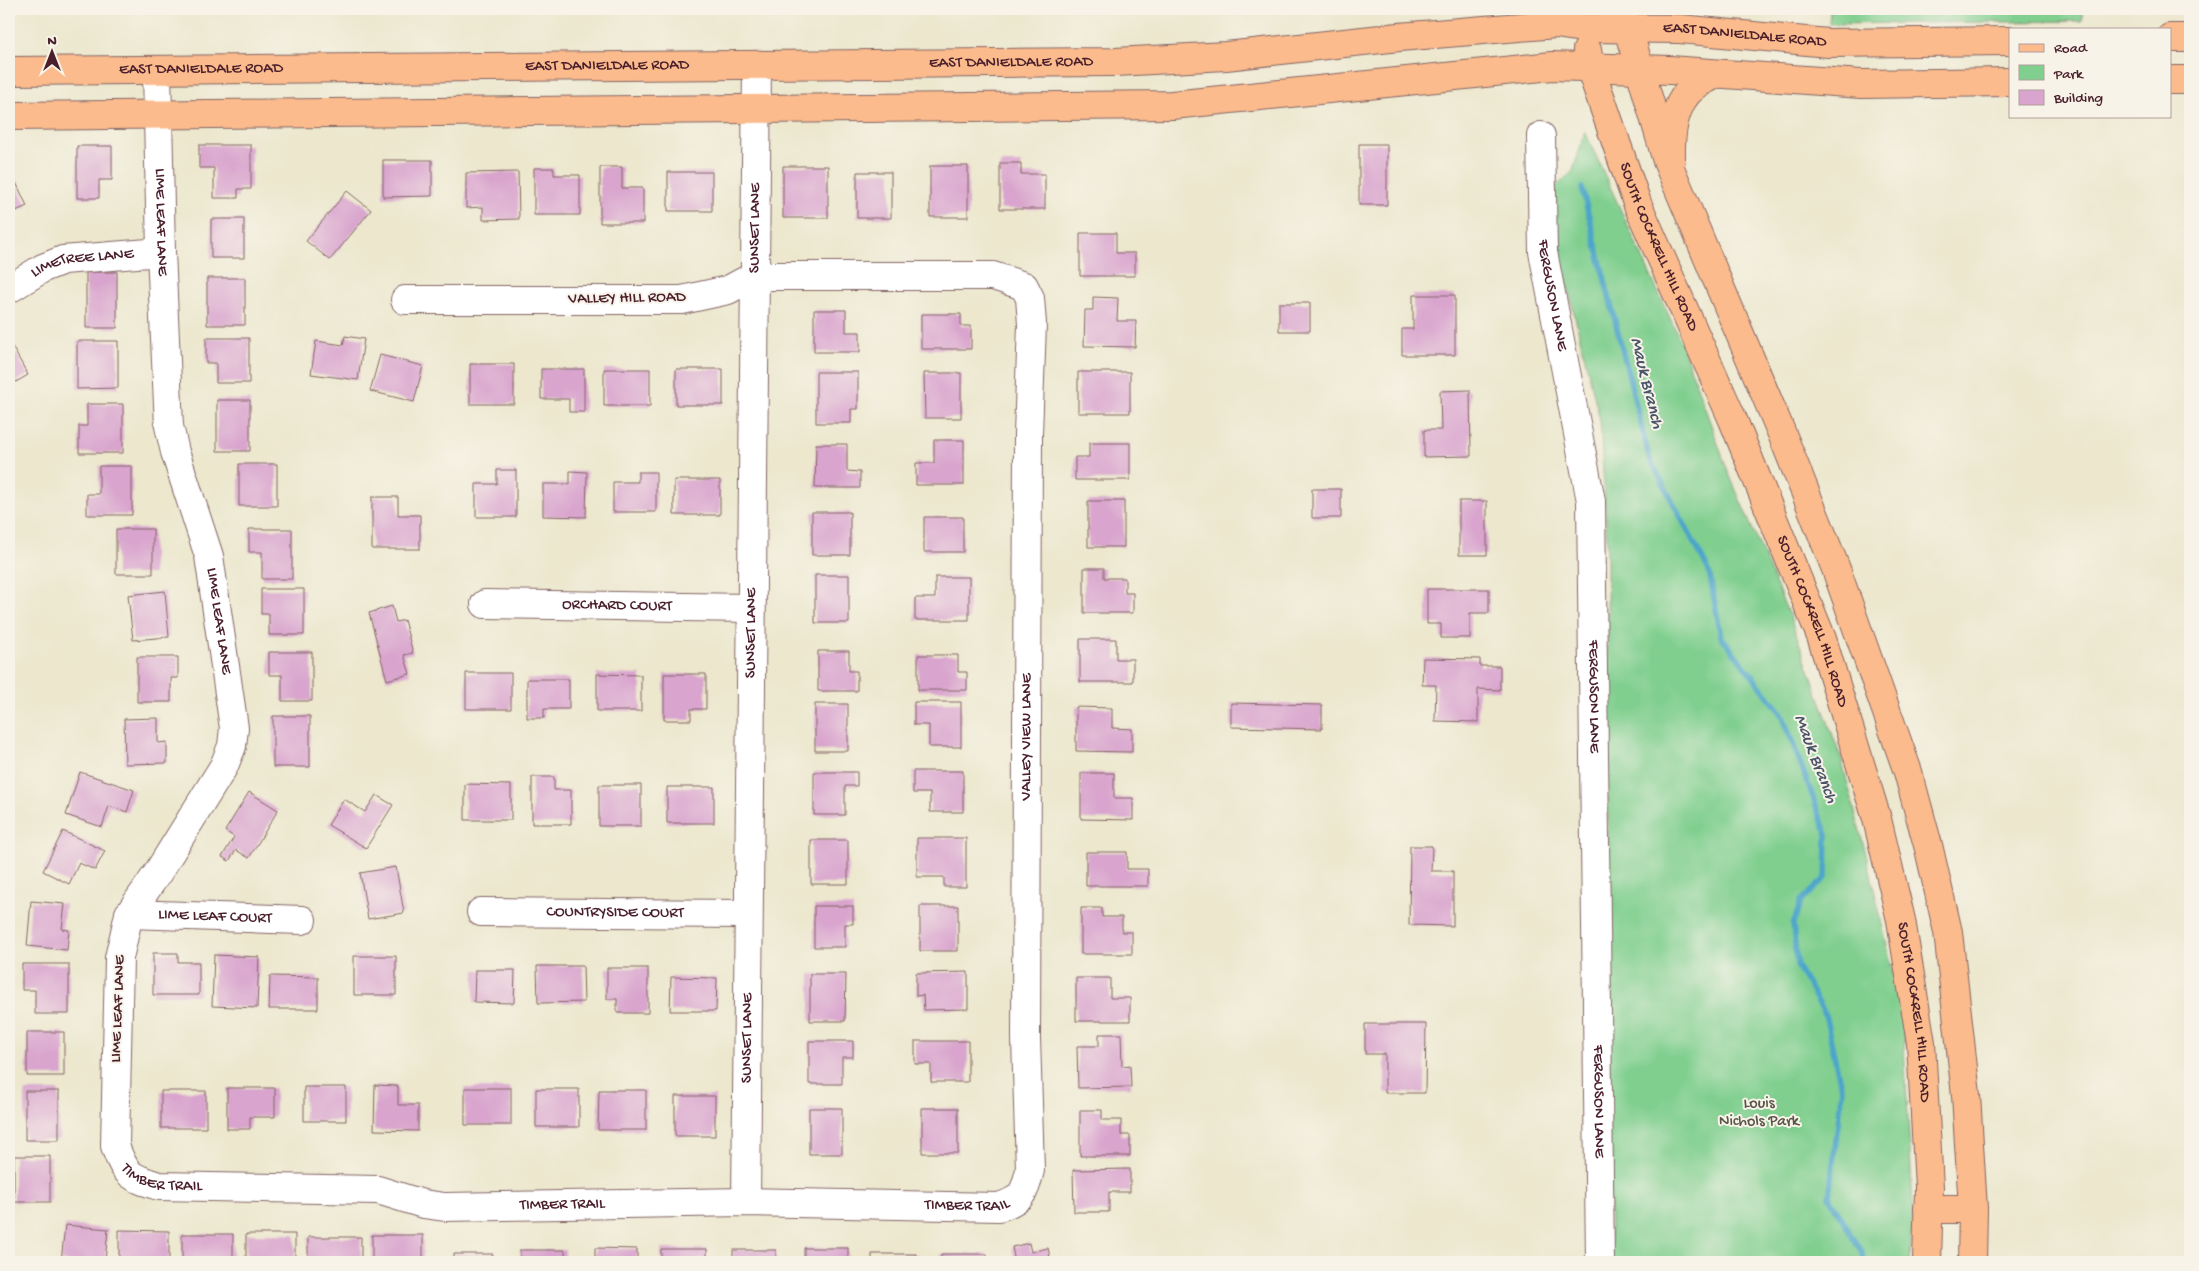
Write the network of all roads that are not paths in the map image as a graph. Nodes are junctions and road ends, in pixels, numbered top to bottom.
1 (1581, 18) edge
2 (1624, 18) edge
3 (2172, 38) edge
4 (2190, 38) edge
5 (2009, 40) edge
6 (1053, 63) junction
7 (757, 65) junction
8 (1590, 67) junction
9 (1638, 69) junction
10 (157, 70) junction
11 (9, 72) edge
12 (1716, 74) junction
13 (2172, 80) edge
14 (2190, 80) edge
15 (2009, 82) edge
16 (1052, 106) junction
17 (755, 109) junction
18 (159, 114) junction
19 (9, 116) edge
20 (1540, 136) dead end
21 (1672, 173) junction
22 (161, 252) junction
23 (754, 276) junction
24 (1024, 286) joint
25 (9, 289) edge
26 (404, 300) dead end
27 (1836, 569) junction
28 (1800, 586) junction
29 (485, 604) dead end
30 (750, 608) junction
31 (481, 912) dead end
32 (129, 914) junction
33 (748, 914) junction
34 (302, 920) dead end
35 (115, 1146) joint
36 (1025, 1189) joint
37 (746, 1202) junction
38 (1928, 1209) junction
39 (1973, 1209) junction
40 (1600, 1262) edge
41 (1927, 1262) edge
42 (1972, 1262) edge

1 - 2 main road, EAST DANIELDALE ROAD
1 - 6 main road, EAST DANIELDALE ROAD
1 - 8 main road, SOUTH COCKRELL HILL ROAD
2 - 5 main road, EAST DANIELDALE ROAD
2 - 9 main road
3 - 4 main road
6 - 7 main road, EAST DANIELDALE ROAD
6 - 16 main road
7 - 10 main road, EAST DANIELDALE ROAD
7 - 17 street, SUNSET LANE
8 - 9 main road
8 - 16 main road
8 - 28 main road, SOUTH COCKRELL HILL ROAD
9 - 12 main road
9 - 21 main road
10 - 11 main road, EAST DANIELDALE ROAD
10 - 18 street, LIME LEAF LANE
12 - 15 main road
12 - 21 main road
13 - 14 main road
16 - 17 main road
17 - 18 main road
17 - 23 street, SUNSET LANE
18 - 19 main road
18 - 22 street, LIME LEAF LANE
20 - 40 street, FERGUSON LANE
21 - 27 main road
22 - 25 street, LIMETREE LANE
22 - 32 street, LIME LEAF LANE
23 - 24 street, VALLEY HILL ROAD
23 - 26 street, VALLEY HILL ROAD
23 - 30 street, SUNSET LANE
24 - 36 street, VALLEY VIEW LANE
27 - 28 main road
27 - 39 main road
28 - 38 main road, SOUTH COCKRELL HILL ROAD
29 - 30 street, ORCHARD COURT
30 - 33 street, SUNSET LANE
31 - 33 street, COUNTRYSIDE COURT
32 - 34 street, LIME LEAF COURT
32 - 35 street, LIME LEAF LANE
33 - 37 street, SUNSET LANE
35 - 37 street, TIMBER TRAIL
36 - 37 street, TIMBER TRAIL
38 - 39 main road
38 - 41 main road, SOUTH COCKRELL HILL ROAD
39 - 42 main road

